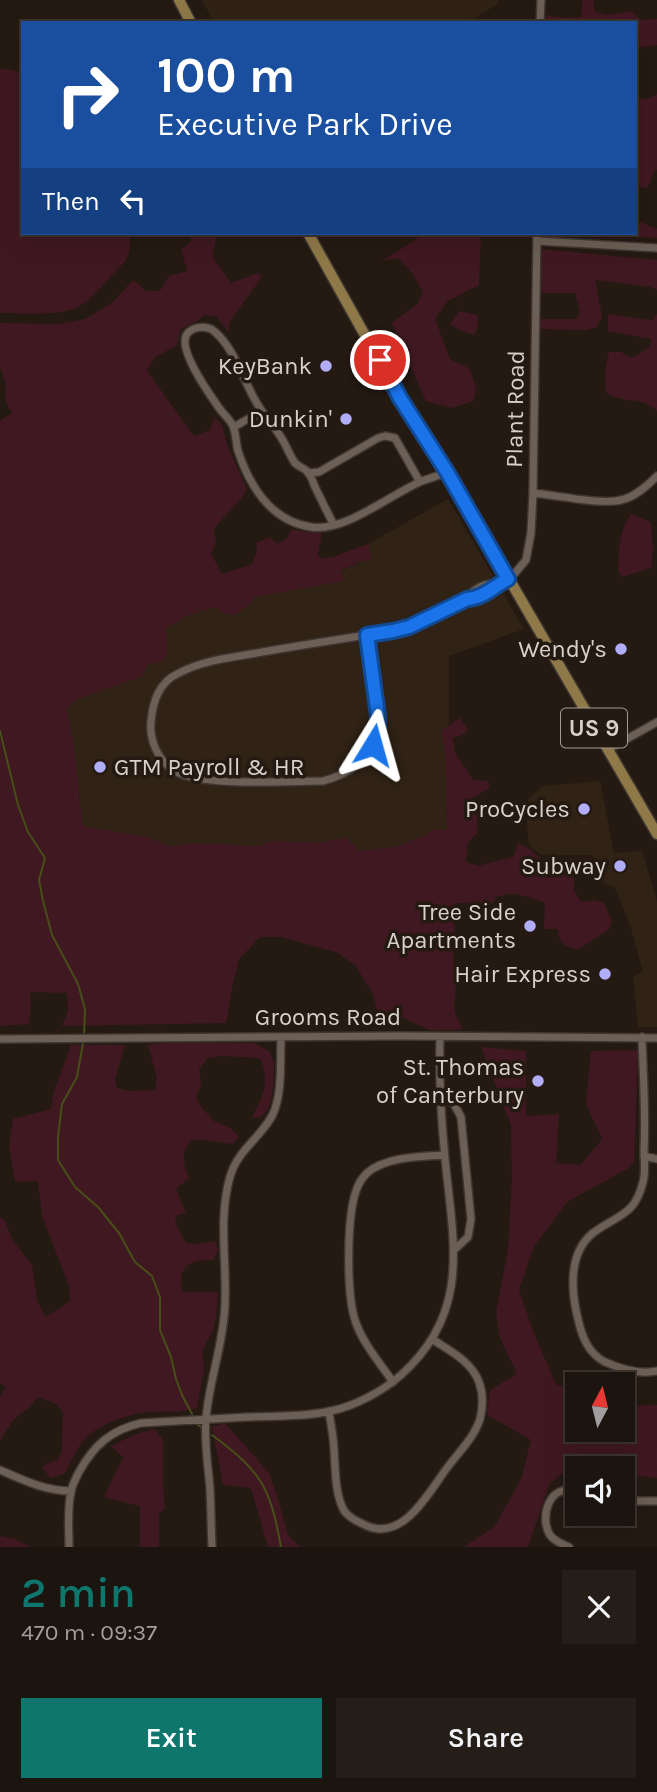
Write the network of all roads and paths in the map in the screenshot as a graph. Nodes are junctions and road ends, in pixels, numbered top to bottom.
1 (179, 0) edge
2 (541, 0) edge
3 (190, 21) edge
4 (540, 21) edge
5 (309, 235) edge
6 (537, 237) edge
7 (657, 248) edge
8 (265, 415) junction
9 (234, 427) junction
10 (308, 472) junction
11 (447, 472) junction
12 (657, 476) edge
13 (420, 482) junction
14 (533, 493) junction
15 (334, 525) junction
16 (508, 579) junction
17 (367, 635) junction
18 (657, 722) edge
19 (607, 750) junction
20 (657, 834) edge
21 (281, 1037) junction
22 (440, 1037) junction
23 (642, 1037) junction
24 (0, 1038) edge
25 (657, 1038) edge
26 (440, 1095) junction
27 (444, 1155) junction
28 (644, 1156) junction
29 (657, 1158) edge
30 (454, 1250) junction
31 (432, 1339) junction
32 (657, 1371) edge
33 (393, 1382) junction
34 (329, 1411) junction
35 (206, 1419) junction
36 (0, 1470) edge
37 (565, 1489) edge
38 (71, 1490) junction
39 (635, 1501) edge
40 (657, 1502) edge
41 (69, 1547) edge
42 (212, 1547) edge
43 (569, 1547) edge

1 - 3 main road
2 - 4 street
5 - 11 main road, US 9
6 - 7 street
6 - 14 street, Plant Road
8 - 9 street
8 - 9 street
8 - 10 street
9 - 15 street
10 - 13 street
10 - 15 street
11 - 13 street
11 - 16 main road, US 9
12 - 14 street
13 - 15 street
14 - 16 street, Plant Road
16 - 17 street
16 - 19 main road, US 9
17 - 17 street
18 - 19 street
19 - 20 main road, US 9
21 - 22 street, Grooms Road
21 - 24 street, Grooms Road
21 - 35 street
22 - 23 street, Grooms Road
22 - 26 street
23 - 25 street, Grooms Road
23 - 28 street
26 - 27 street
26 - 30 street
27 - 30 street
27 - 33 street
28 - 29 street
28 - 32 street
30 - 31 street
31 - 33 street
31 - 34 street
33 - 34 street
34 - 35 street
35 - 38 street
35 - 42 street
36 - 38 street
37 - 43 street
38 - 41 street
39 - 40 street

